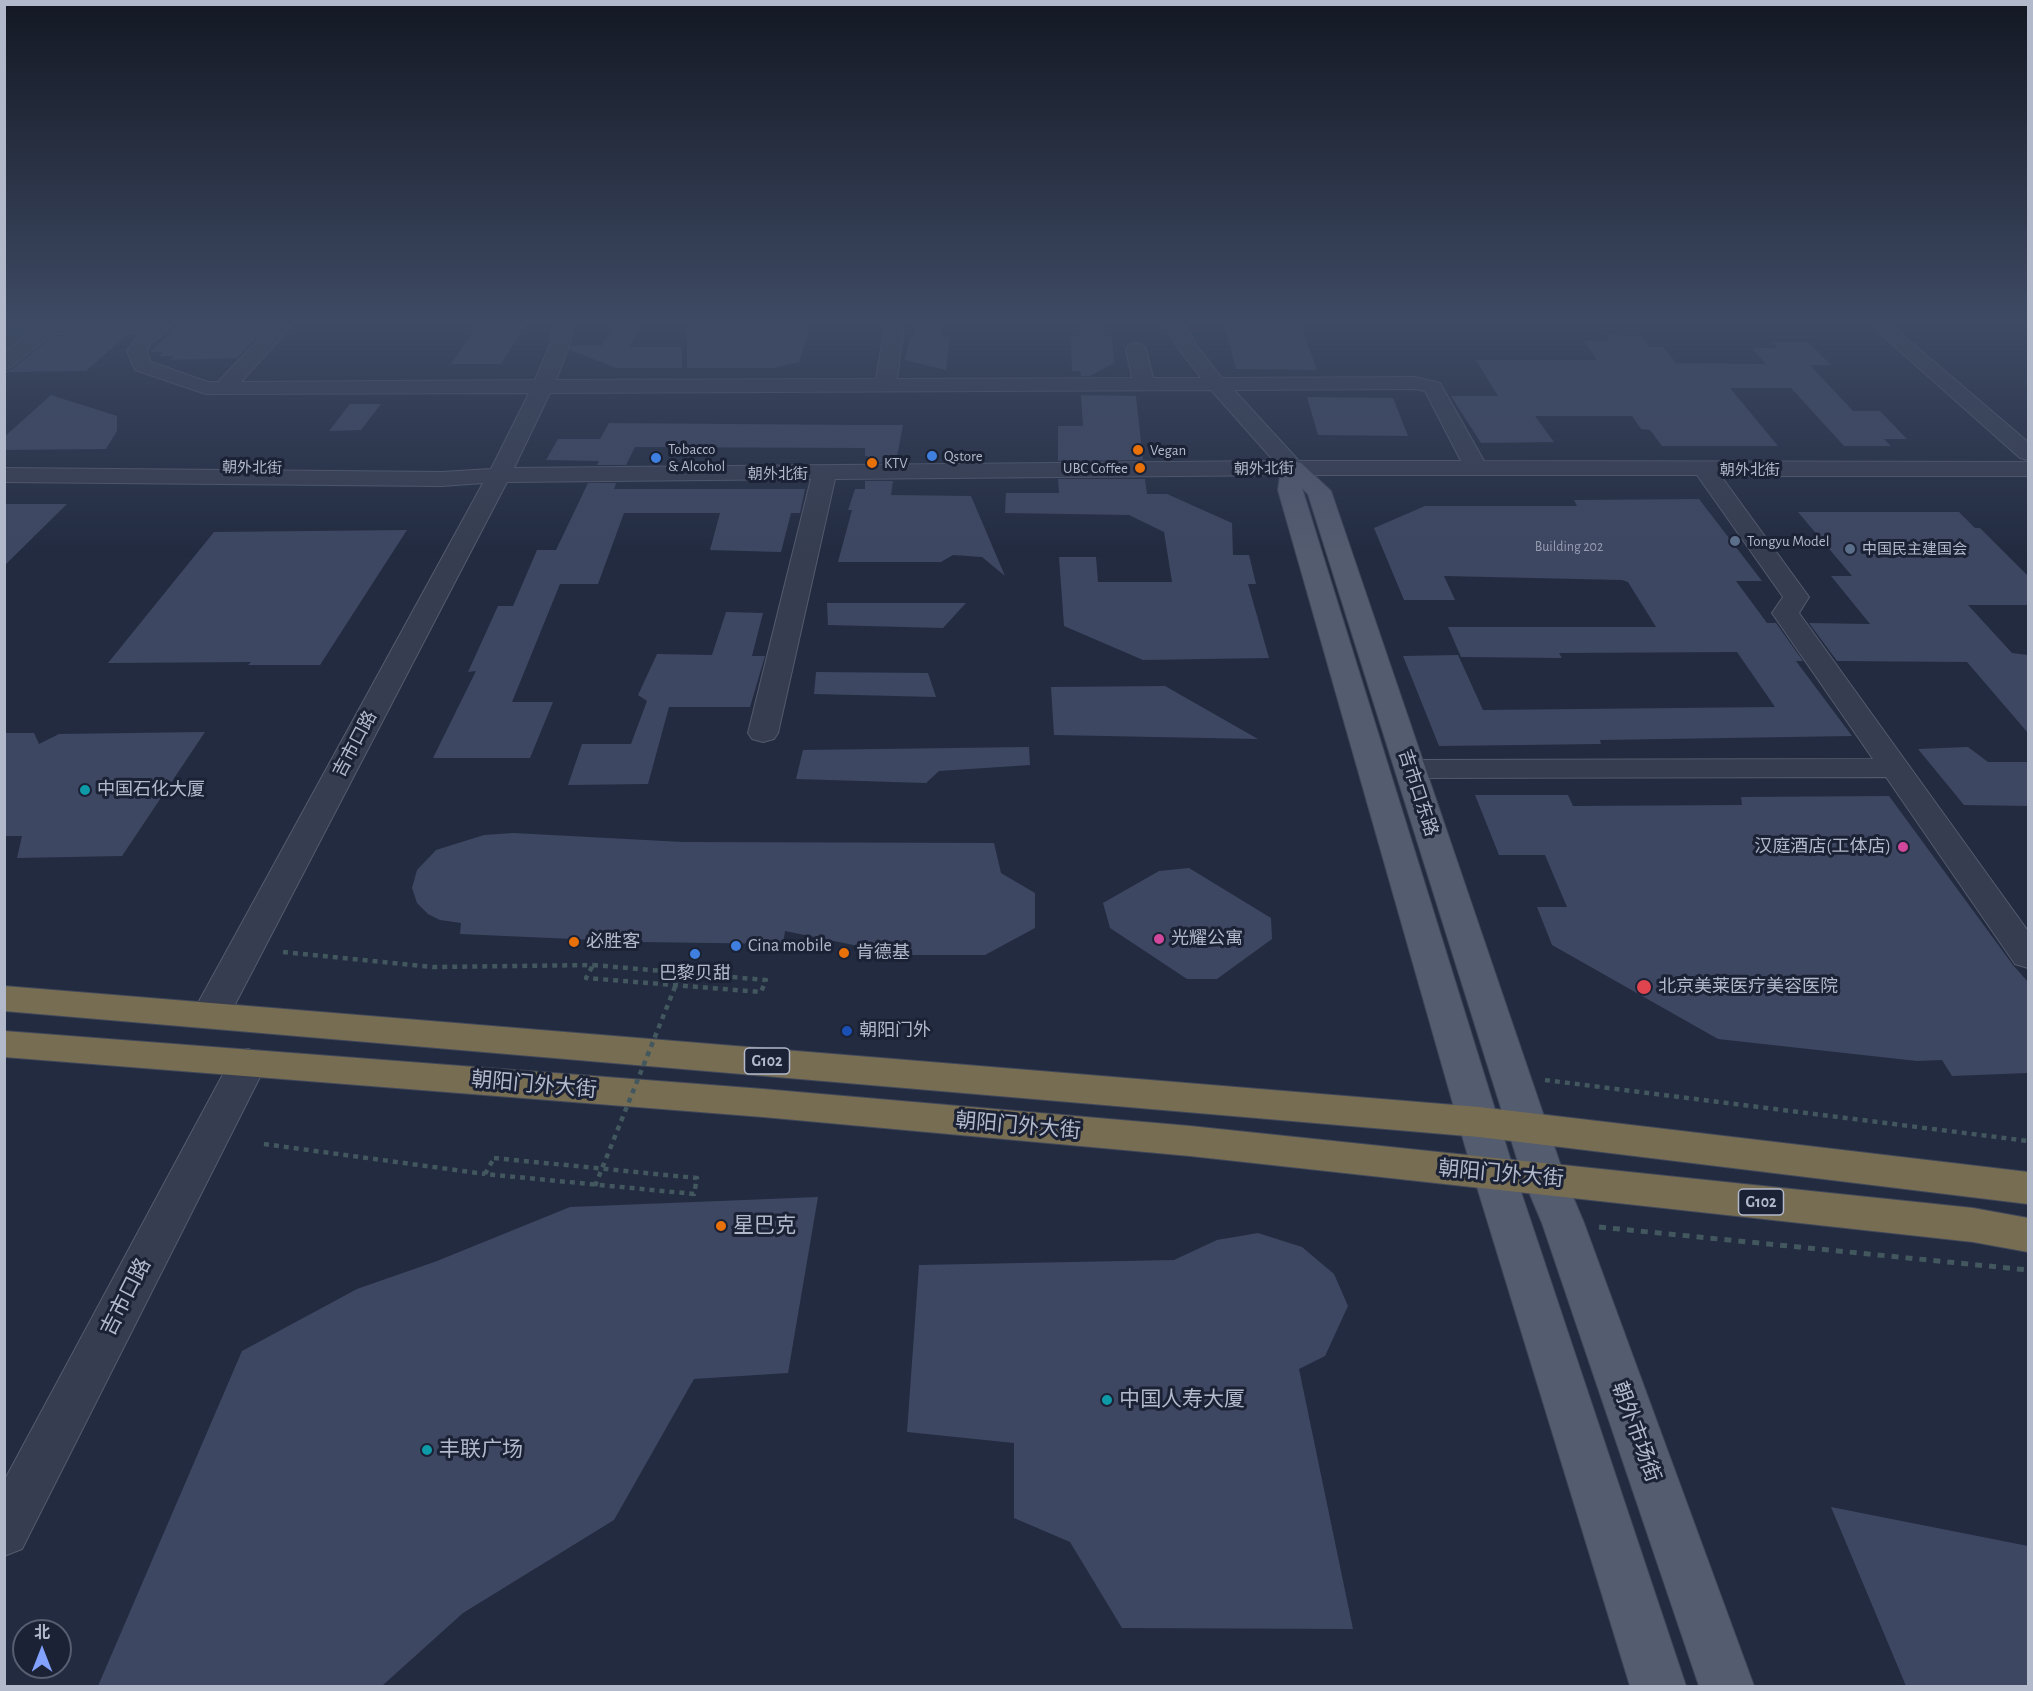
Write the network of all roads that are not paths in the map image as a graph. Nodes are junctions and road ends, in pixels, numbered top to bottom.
1 (537, 399) edge
2 (1230, 399) edge
3 (1439, 399) edge
4 (1965, 399) edge
5 (2028, 453) edge
6 (4, 465) edge
7 (1293, 468) junction
8 (2028, 468) edge
9 (1477, 469) junction
10 (1706, 470) junction
11 (824, 474) junction
12 (4, 475) edge
13 (499, 475) junction
14 (763, 733) dead end
15 (1895, 768) junction
16 (1410, 769) junction
17 (2028, 956) edge
18 (4, 998) edge
19 (211, 1014) junction
20 (4, 1044) edge
21 (248, 1063) junction
22 (1479, 1122) junction
23 (1528, 1128) junction
24 (1494, 1174) junction
25 (1544, 1178) junction
26 (2028, 1188) edge
27 (2028, 1235) edge
28 (4, 1532) edge
29 (1658, 1686) edge
30 (1727, 1686) edge

1 - 13 street, 吉市口路
2 - 7 street, 吉市口东路
3 - 9 street
4 - 5 street
6 - 13 street, 朝外北街
7 - 9 street, 朝外北街
7 - 11 street, 朝外北街
7 - 16 main road, 吉市口东路
7 - 22 main road, 吉市口东路
8 - 10 street, 朝外北街
9 - 10 street, 朝外北街
10 - 15 street
11 - 13 street, 朝外北街
11 - 14 street
12 - 13 street, 朝外北街
13 - 19 street, 吉市口路
15 - 16 street
15 - 17 street
16 - 23 main road, 吉市口东路
18 - 19 highway, G102
19 - 22 highway, G102
20 - 21 highway, 朝阳门外大街 / G102
21 - 24 highway, 朝阳门外大街 / G102
21 - 28 street, 吉市口路
22 - 23 highway, G102
22 - 24 main road, 吉市口东路
23 - 25 main road, 吉市口东路
23 - 26 highway, G102
24 - 25 highway, 朝阳门外大街 / G102
24 - 29 main road
25 - 27 highway, 朝阳门外大街 / G102
25 - 30 main road, 朝外市场街

